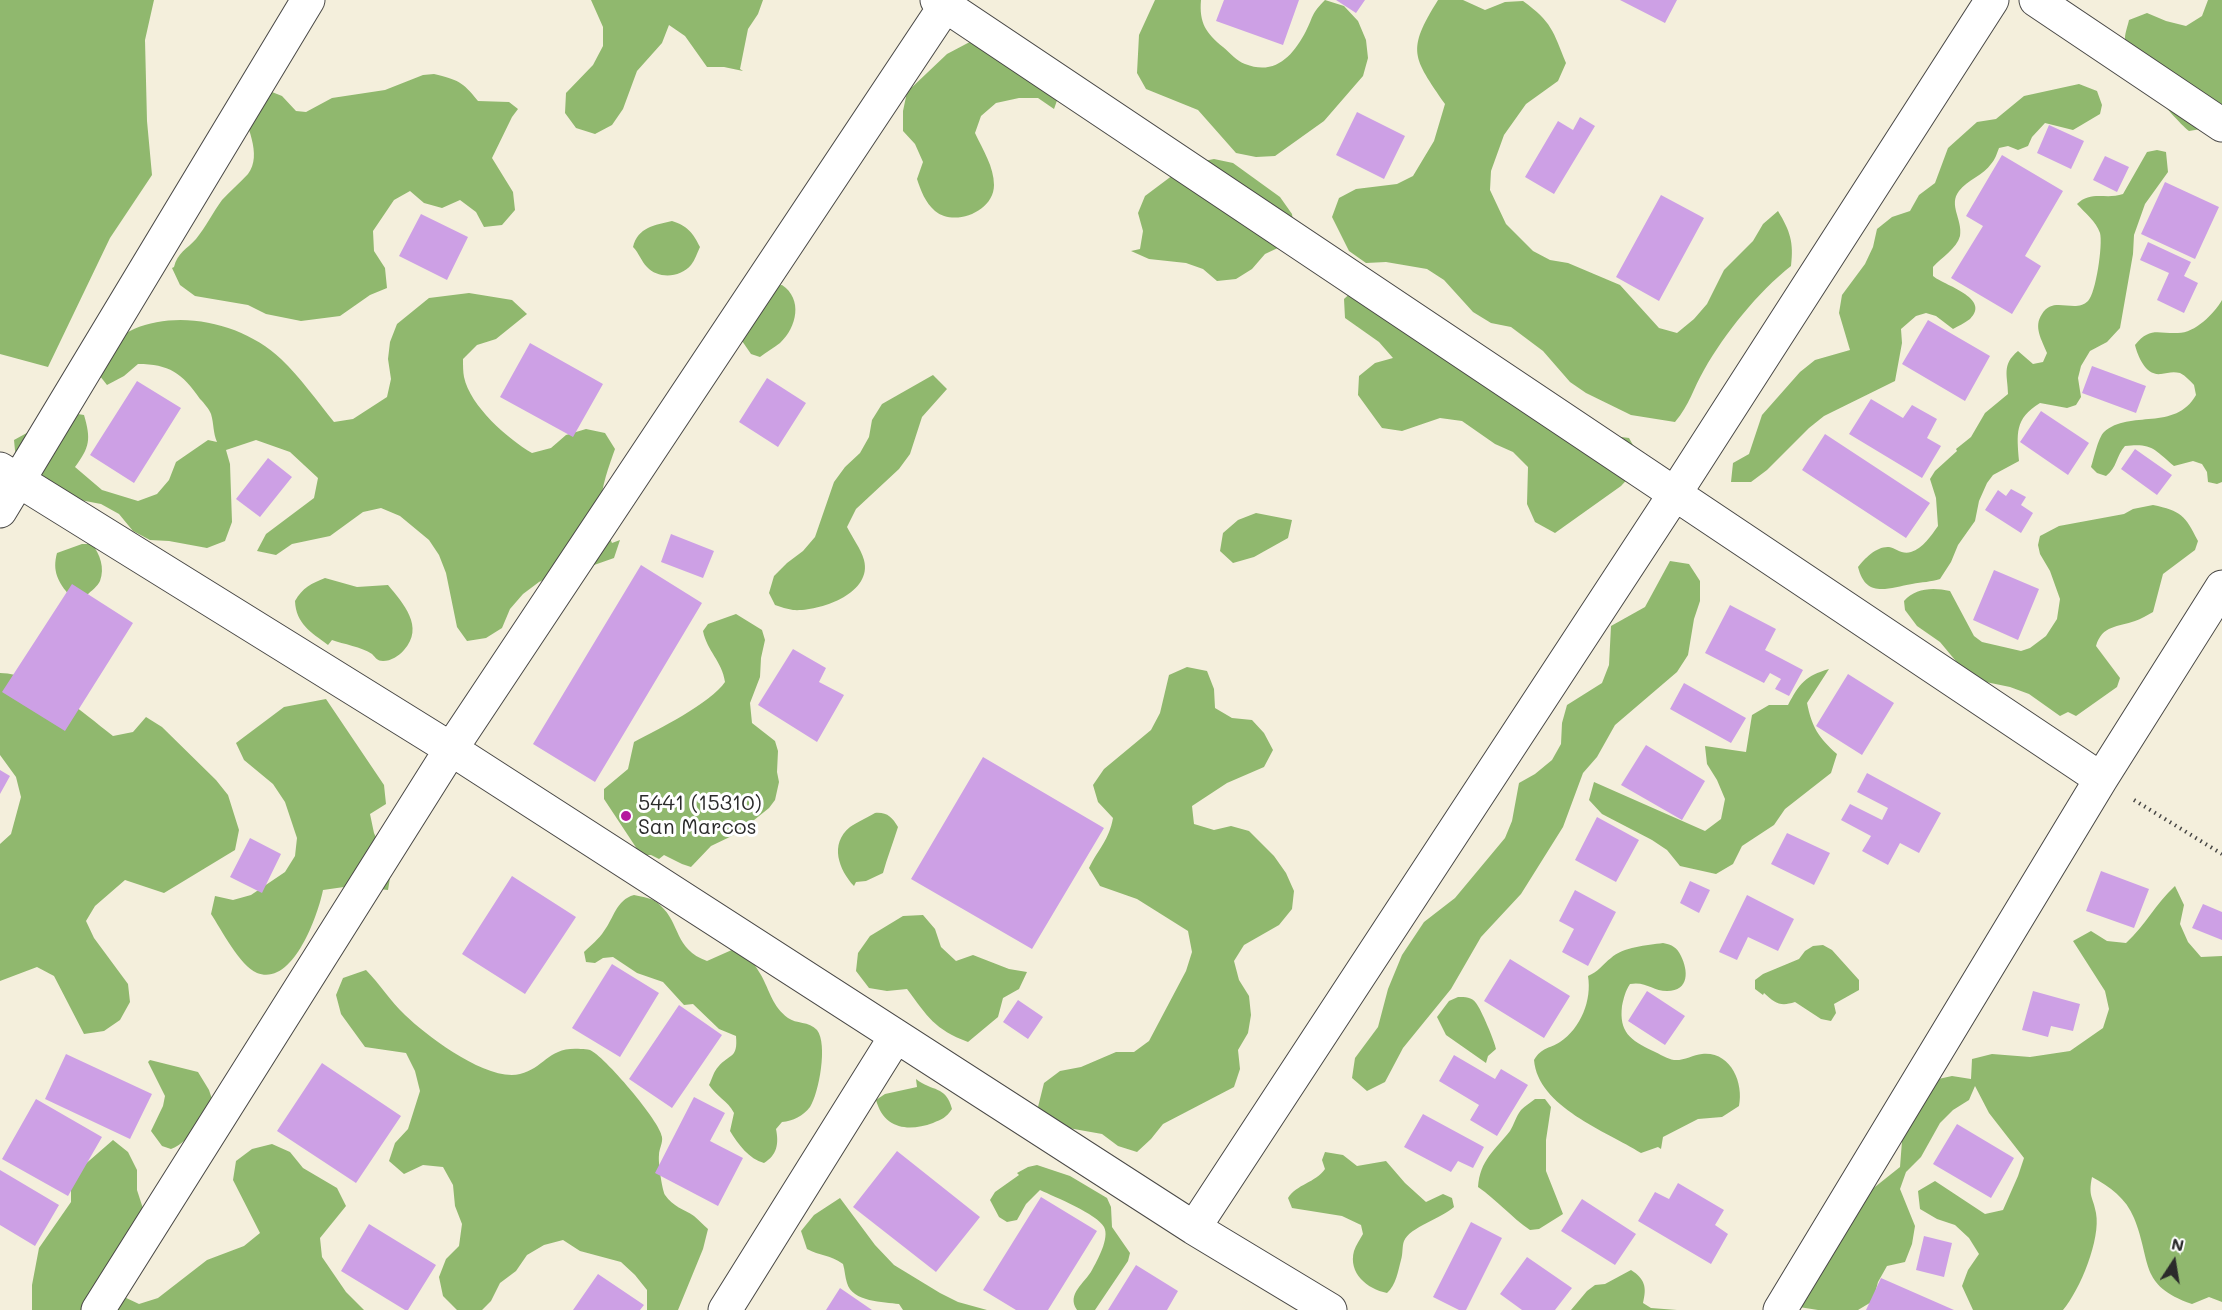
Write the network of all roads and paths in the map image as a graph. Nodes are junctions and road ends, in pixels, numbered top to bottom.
1 (308, 0) edge
2 (1992, 0) edge
3 (2036, 0) edge
4 (941, 3) edge
5 (2222, 125) edge
6 (9, 476) edge
7 (1674, 495) junction
8 (0, 511) edge
9 (2222, 587) edge
10 (451, 749) junction
11 (2101, 779) junction
12 (2222, 854) edge
13 (896, 1035) junction
14 (1194, 1228) junction
15 (98, 1310) edge
16 (725, 1310) edge
17 (1330, 1310) edge
18 (1780, 1310) edge

1 - 6 street
2 - 7 street
3 - 5 street
4 - 7 street
4 - 10 street
6 - 8 street
6 - 10 street
7 - 11 street
7 - 14 street
9 - 11 street
10 - 13 street
10 - 15 street
11 - 12 path
11 - 18 street
13 - 14 street
13 - 16 street
14 - 17 street

